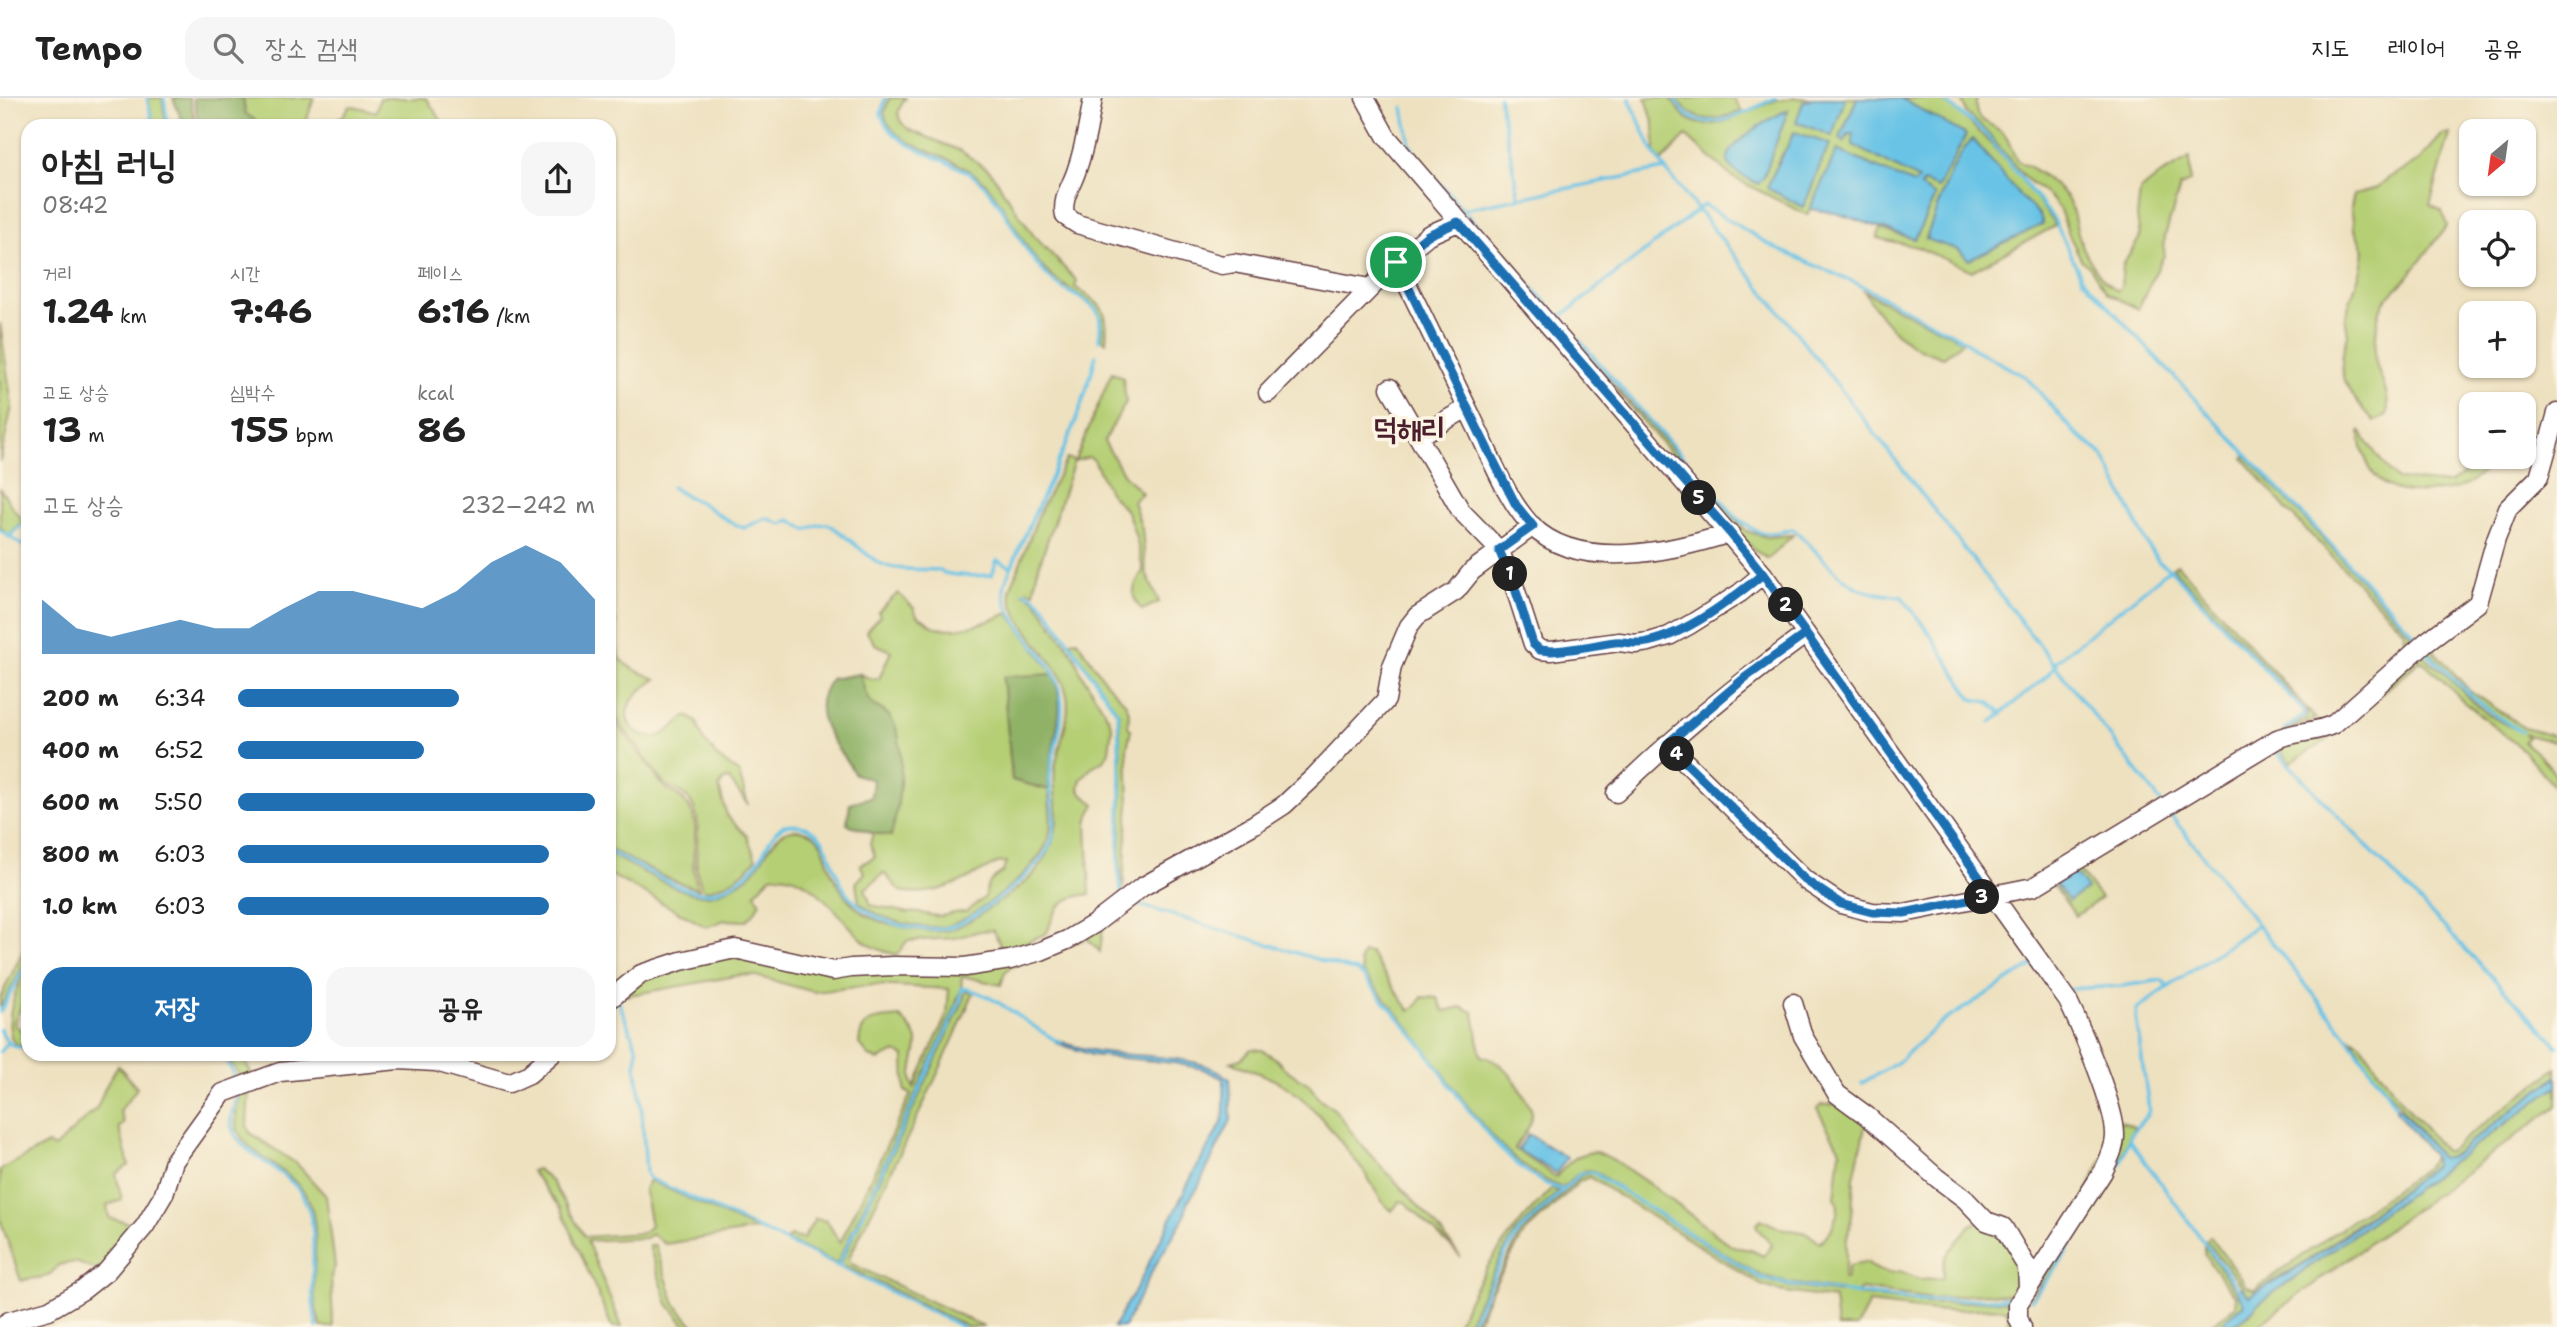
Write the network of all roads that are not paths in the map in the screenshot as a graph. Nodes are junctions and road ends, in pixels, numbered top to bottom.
1 (1094, 98) edge
2 (1365, 98) edge
3 (1458, 222) junction
4 (1396, 262) junction
5 (1370, 288) junction
6 (1390, 388) dead end
7 (1268, 393) dead end
8 (1467, 408) junction
9 (2557, 413) edge
10 (1419, 436) junction
11 (1533, 526) junction
12 (1730, 533) junction
13 (1499, 550) junction
14 (1763, 574) junction
15 (1806, 634) junction
16 (1667, 744) junction
17 (1616, 793) dead end
18 (1992, 895) junction
19 (616, 994) edge
20 (1793, 1003) dead end
21 (388, 1061) edge
22 (417, 1061) edge
23 (544, 1061) edge
24 (2028, 1287) junction
25 (0, 1327) edge
26 (2022, 1327) edge

1 - 5 street
2 - 3 street
3 - 4 street
3 - 12 street
4 - 5 street
4 - 8 street
5 - 7 street
6 - 10 street
8 - 10 street
8 - 11 street
9 - 18 street
10 - 13 street
11 - 12 street
11 - 13 street
12 - 14 street
13 - 14 street
13 - 19 street
14 - 15 street
15 - 16 street
15 - 18 street
16 - 17 street
16 - 18 street
18 - 24 street
20 - 24 street
21 - 25 street
22 - 23 street
24 - 26 street

